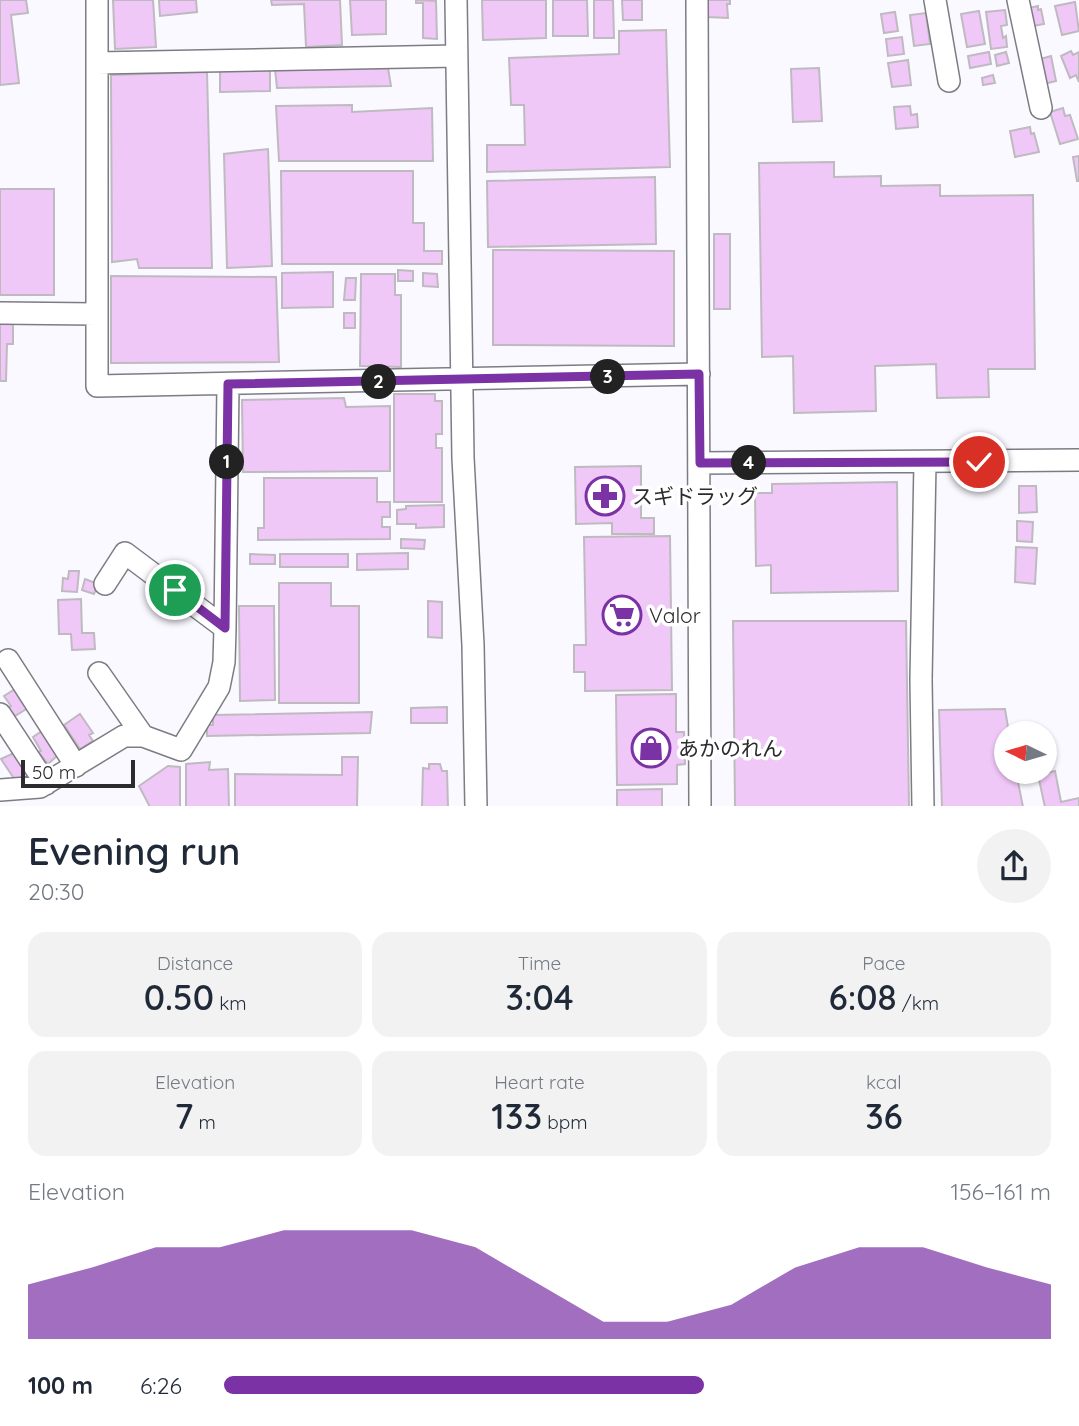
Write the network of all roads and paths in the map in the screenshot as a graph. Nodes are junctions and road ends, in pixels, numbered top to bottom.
1 (97, 0) edge
2 (456, 0) edge
3 (697, 0) edge
4 (935, 0) edge
5 (1018, 0) edge
6 (456, 57) junction
7 (97, 63) junction
8 (949, 81) dead end
9 (1041, 108) dead end
10 (0, 313) edge
11 (96, 314) junction
12 (699, 374) junction
13 (463, 380) junction
14 (228, 384) junction
15 (1079, 460) edge
16 (925, 462) junction
17 (700, 463) junction
18 (105, 584) dead end
19 (225, 628) junction
20 (8, 660) dead end
21 (99, 673) dead end
22 (0, 714) edge
23 (143, 736) junction
24 (76, 766) junction
25 (46, 784) junction
26 (0, 790) edge
27 (476, 806) edge
28 (700, 806) edge
29 (923, 806) edge

1 - 7 street
2 - 6 street
3 - 12 street
4 - 8 street
5 - 9 street
6 - 7 street
6 - 13 street
7 - 11 street
10 - 11 street
11 - 14 street
12 - 13 street
12 - 17 street
13 - 14 street
13 - 27 street
14 - 19 street
15 - 16 street
16 - 17 street
16 - 29 street
17 - 28 street
18 - 19 street
19 - 23 street
20 - 24 street
21 - 23 street
22 - 25 street
23 - 24 street
24 - 25 street
25 - 26 street

